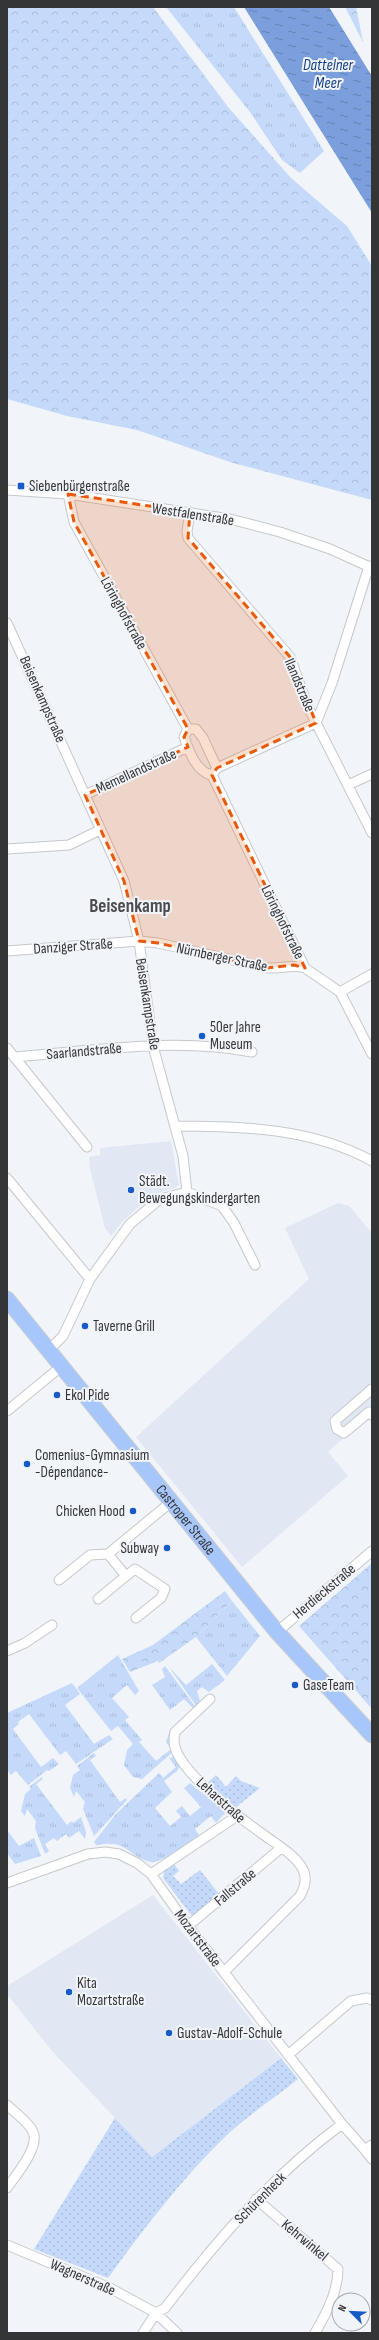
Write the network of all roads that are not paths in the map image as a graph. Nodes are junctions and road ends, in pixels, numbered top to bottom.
1 (7, 490) edge
2 (68, 494) junction
3 (190, 512) junction
4 (370, 567) edge
5 (7, 623) edge
6 (316, 723) junction
7 (188, 729) junction
8 (188, 747) junction
9 (215, 771) junction
10 (372, 774) edge
11 (348, 785) junction
12 (85, 795) junction
13 (100, 830) junction
14 (372, 833) edge
15 (7, 849) edge
16 (139, 941) junction
17 (7, 951) edge
18 (305, 968) junction
19 (372, 974) edge
20 (340, 992) junction
21 (153, 1046) junction
22 (7, 1048) edge
23 (252, 1052) dead end
24 (372, 1054) edge
25 (14, 1057) junction
26 (175, 1126) junction
27 (87, 1147) dead end
28 (372, 1161) edge
29 (7, 1178) edge
30 (187, 1192) junction
31 (255, 1265) dead end
32 (90, 1279) junction
33 (7, 1299) edge
34 (50, 1349) junction
35 (63, 1365) junction
36 (372, 1389) edge
37 (7, 1411) edge
38 (372, 1415) edge
39 (170, 1502) junction
40 (372, 1551) edge
41 (108, 1554) junction
42 (126, 1576) junction
43 (59, 1580) dead end
44 (98, 1599) dead end
45 (136, 1618) dead end
46 (52, 1624) dead end
47 (277, 1632) junction
48 (7, 1651) edge
49 (210, 1699) dead end
50 (372, 1735) edge
51 (237, 1816) junction
52 (281, 1848) junction
53 (151, 1874) junction
54 (7, 1883) edge
55 (188, 1926) junction
56 (224, 1972) junction
57 (372, 2000) edge
58 (288, 2055) junction
59 (7, 2104) edge
60 (342, 2124) junction
61 (368, 2148) edge
62 (372, 2159) edge
63 (7, 2188) edge
64 (256, 2199) junction
65 (7, 2245) edge
66 (156, 2313) junction
67 (143, 2333) edge
68 (177, 2333) edge
69 (315, 2333) edge

1 - 2 street, Westfalenstraße
2 - 3 street, Westfalenstraße
2 - 7 street, Löringhofstraße
3 - 4 street, Westfalenstraße
3 - 6 street, Ilandstraße
4 - 6 street
5 - 12 street, Beisenkampstraße
6 - 9 street
6 - 11 street, Ilandstraße
7 - 8 street, Löringhofstraße
7 - 9 street, Löringhofstraße
8 - 9 street, Löringhofstraße
8 - 12 street, Memellandstraße
9 - 18 street, Löringhofstraße
10 - 11 street
11 - 14 street, Ilandstraße
12 - 13 street, Beisenkampstraße
13 - 15 street
13 - 16 street, Beisenkampstraße
16 - 17 street, Danziger Straße
16 - 18 street, Nürnberger Straße
16 - 21 street, Beisenkampstraße
18 - 20 street, Löringhofstraße
19 - 20 street
20 - 24 street, Löringhofstraße
21 - 23 street, Saarlandstraße
21 - 25 street, Saarlandstraße
21 - 26 street, Beisenkampstraße
22 - 25 street
25 - 27 street
26 - 28 street
26 - 30 street, Beisenkampstraße
29 - 32 street
30 - 31 street
30 - 32 street
32 - 34 street
33 - 34 main road, Castroper Straße
34 - 35 main road, Castroper Straße
35 - 37 street
35 - 39 main road, Castroper Straße
36 - 38 street
39 - 41 street
39 - 47 main road, Castroper Straße
40 - 47 street, Herdieckstraße
41 - 42 street
41 - 43 street
42 - 44 street
42 - 45 street
46 - 48 street
47 - 50 main road, Castroper Straße
49 - 51 street, Leharstraße
51 - 52 street, Leharstraße
51 - 53 street
52 - 55 street, Fallstraße
52 - 56 street, Leharstraße
53 - 54 street, Mozartstraße
53 - 55 street, Mozartstraße
55 - 56 street, Mozartstraße
56 - 58 street, Mozartstraße
57 - 58 street
58 - 60 street, Mozartstraße
59 - 63 street
60 - 61 street
60 - 64 street, Schürenheck
61 - 62 street
64 - 66 street, Schürenheck
64 - 69 street, Kehrwinkel
65 - 66 street, Wagnerstraße
66 - 67 street, Schürenheck
66 - 68 street, Wagnerstraße

